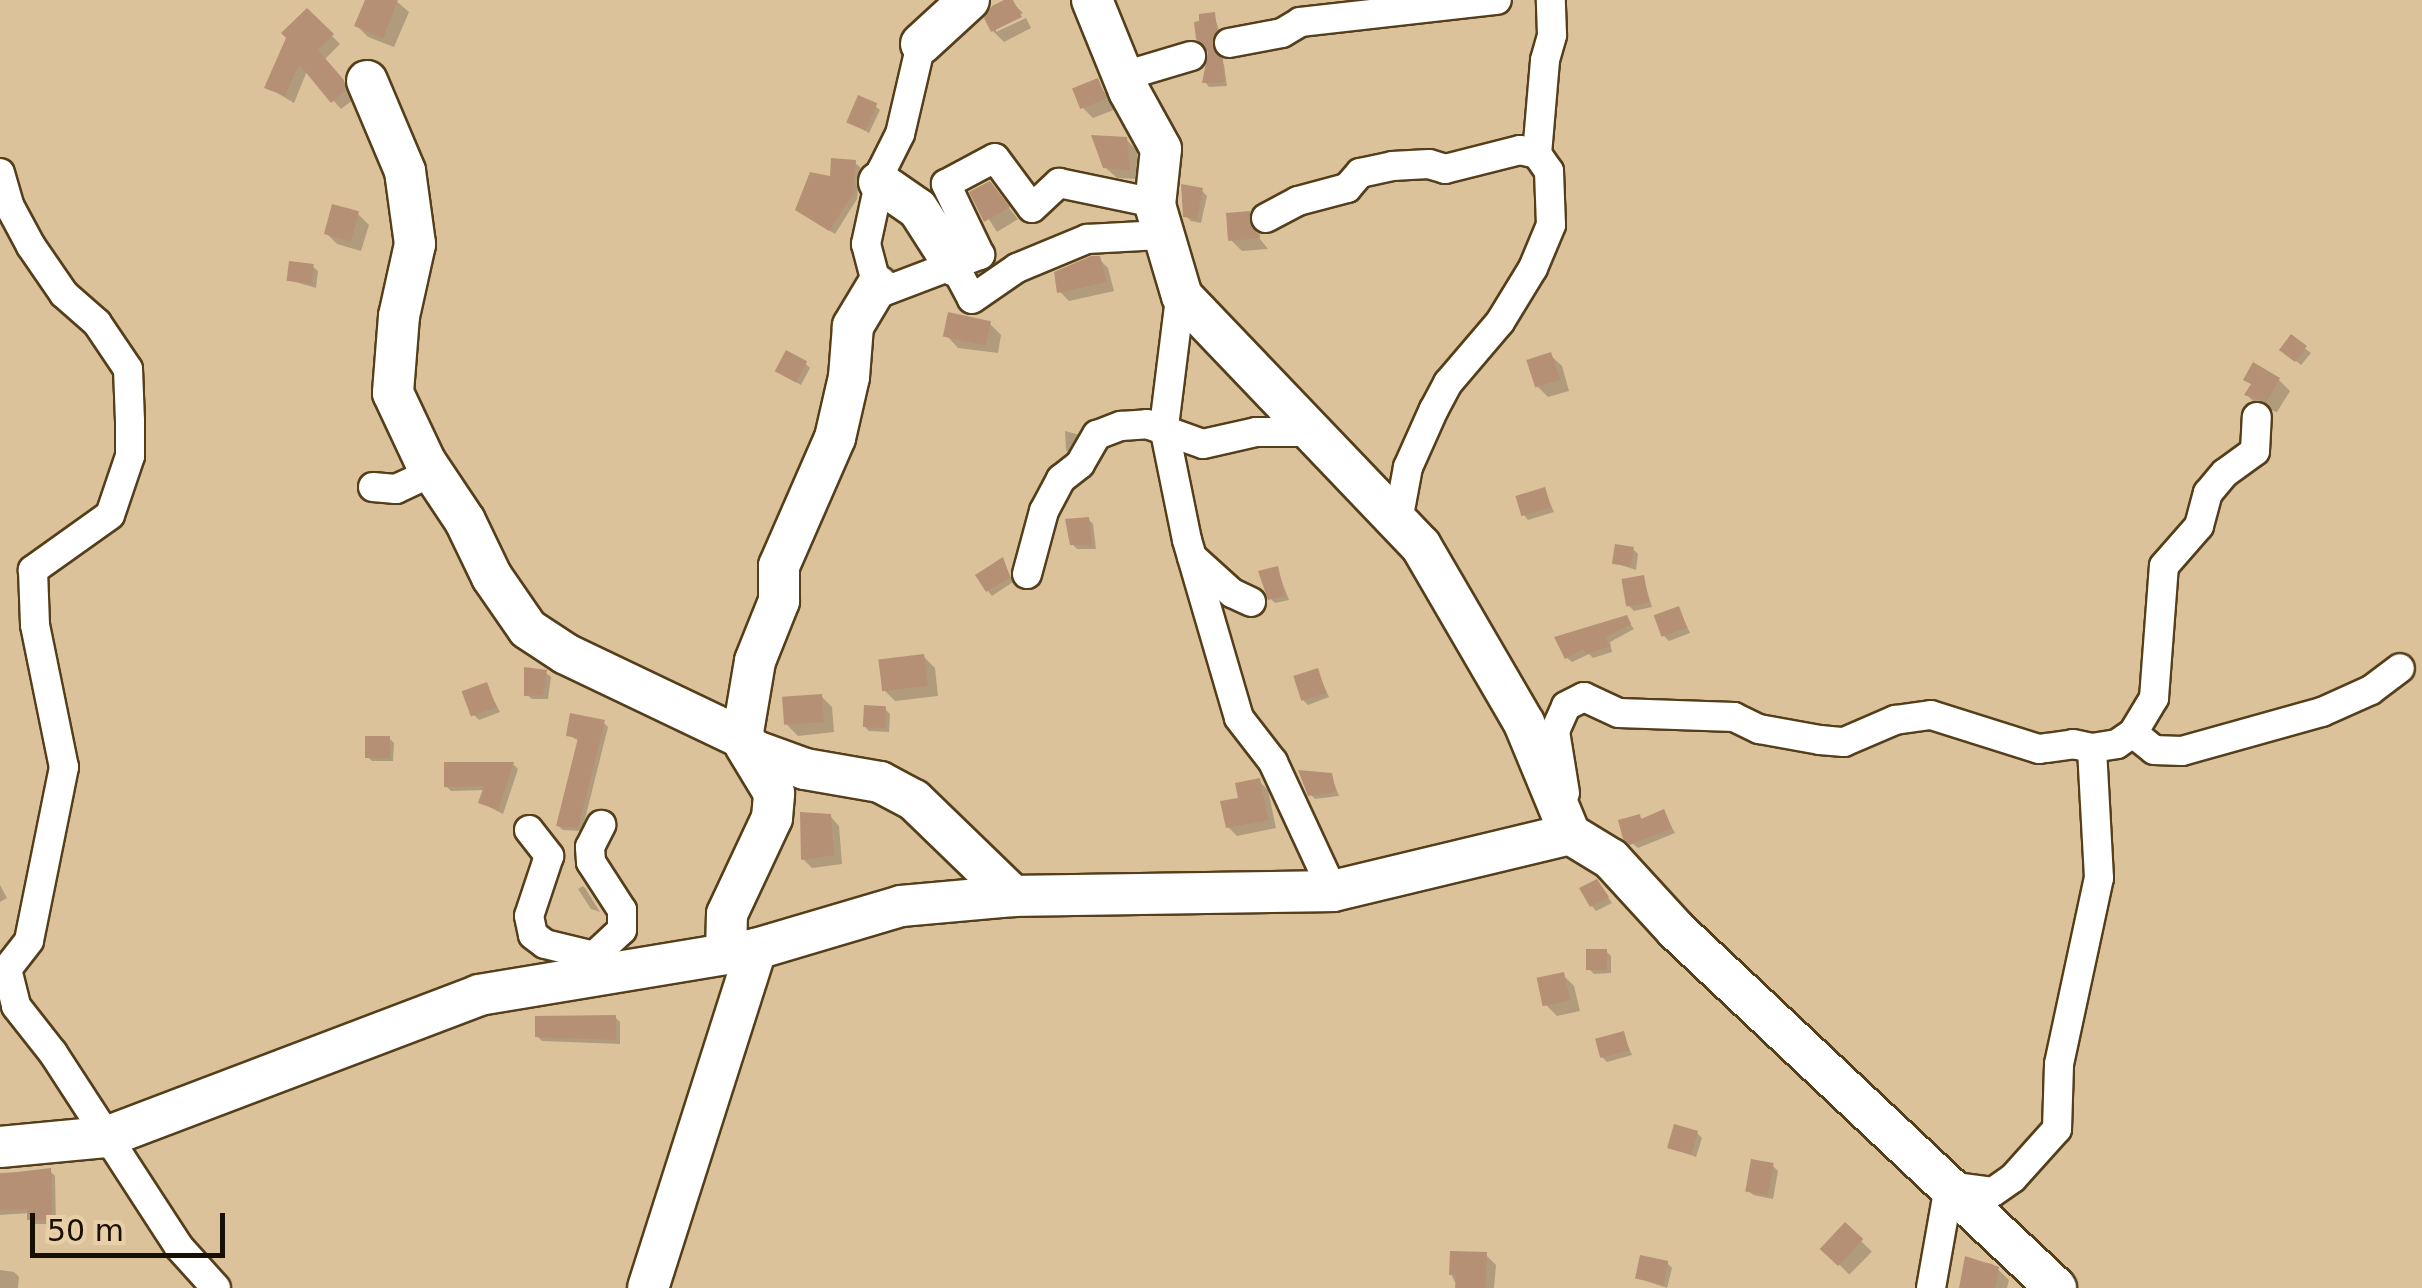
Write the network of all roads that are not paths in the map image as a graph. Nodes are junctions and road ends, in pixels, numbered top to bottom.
1 (968, 0) edge
2 (1092, 0) edge
3 (1496, 0) edge
4 (1551, 0) edge
5 (1230, 43) dead end
6 (921, 44) joint
7 (1191, 56) dead end
8 (1124, 76) junction
9 (366, 81) dead end
10 (1537, 154) junction
11 (0, 173) edge
12 (880, 182) junction
13 (1266, 218) dead end
14 (1158, 219) junction
15 (954, 265) junction
16 (878, 286) junction
17 (1181, 290) junction
18 (2257, 417) dead end
19 (1164, 427) junction
20 (1314, 432) junction
21 (432, 472) junction
22 (373, 488) dead end
23 (1398, 521) junction
24 (1192, 556) junction
25 (1027, 574) dead end
26 (1251, 602) dead end
27 (2400, 668) dead end
28 (2133, 732) junction
29 (743, 741) junction
30 (2092, 748) junction
31 (601, 824) dead end
32 (530, 830) dead end
33 (1570, 834) junction
34 (1333, 891) junction
35 (1013, 896) junction
36 (741, 952) junction
37 (592, 966) junction
38 (106, 1137) junction
39 (0, 1146) edge
40 (1949, 1186) junction
41 (216, 1288) edge
42 (648, 1288) edge
43 (1931, 1288) edge
44 (2056, 1288) edge

1 - 6 street
2 - 8 street
3 - 5 street
4 - 10 street
6 - 12 street
7 - 8 street
8 - 14 street
9 - 21 street
10 - 13 street
10 - 23 street
11 - 38 street
12 - 15 street
12 - 16 street
14 - 15 street
14 - 15 street
14 - 17 street
15 - 16 street
16 - 29 street
17 - 19 street
17 - 20 street
18 - 28 street
19 - 20 street
19 - 24 street
19 - 25 street
20 - 23 street
21 - 22 street
21 - 29 street
23 - 33 street
24 - 26 street
24 - 34 street
27 - 28 street
28 - 30 street
29 - 35 street
29 - 36 street
30 - 33 street
30 - 40 street
31 - 37 street
32 - 37 street
33 - 34 street
33 - 40 street
34 - 35 street
35 - 36 street
36 - 37 street
36 - 42 street
37 - 38 street
38 - 39 street
38 - 41 street
40 - 43 street
40 - 44 street

